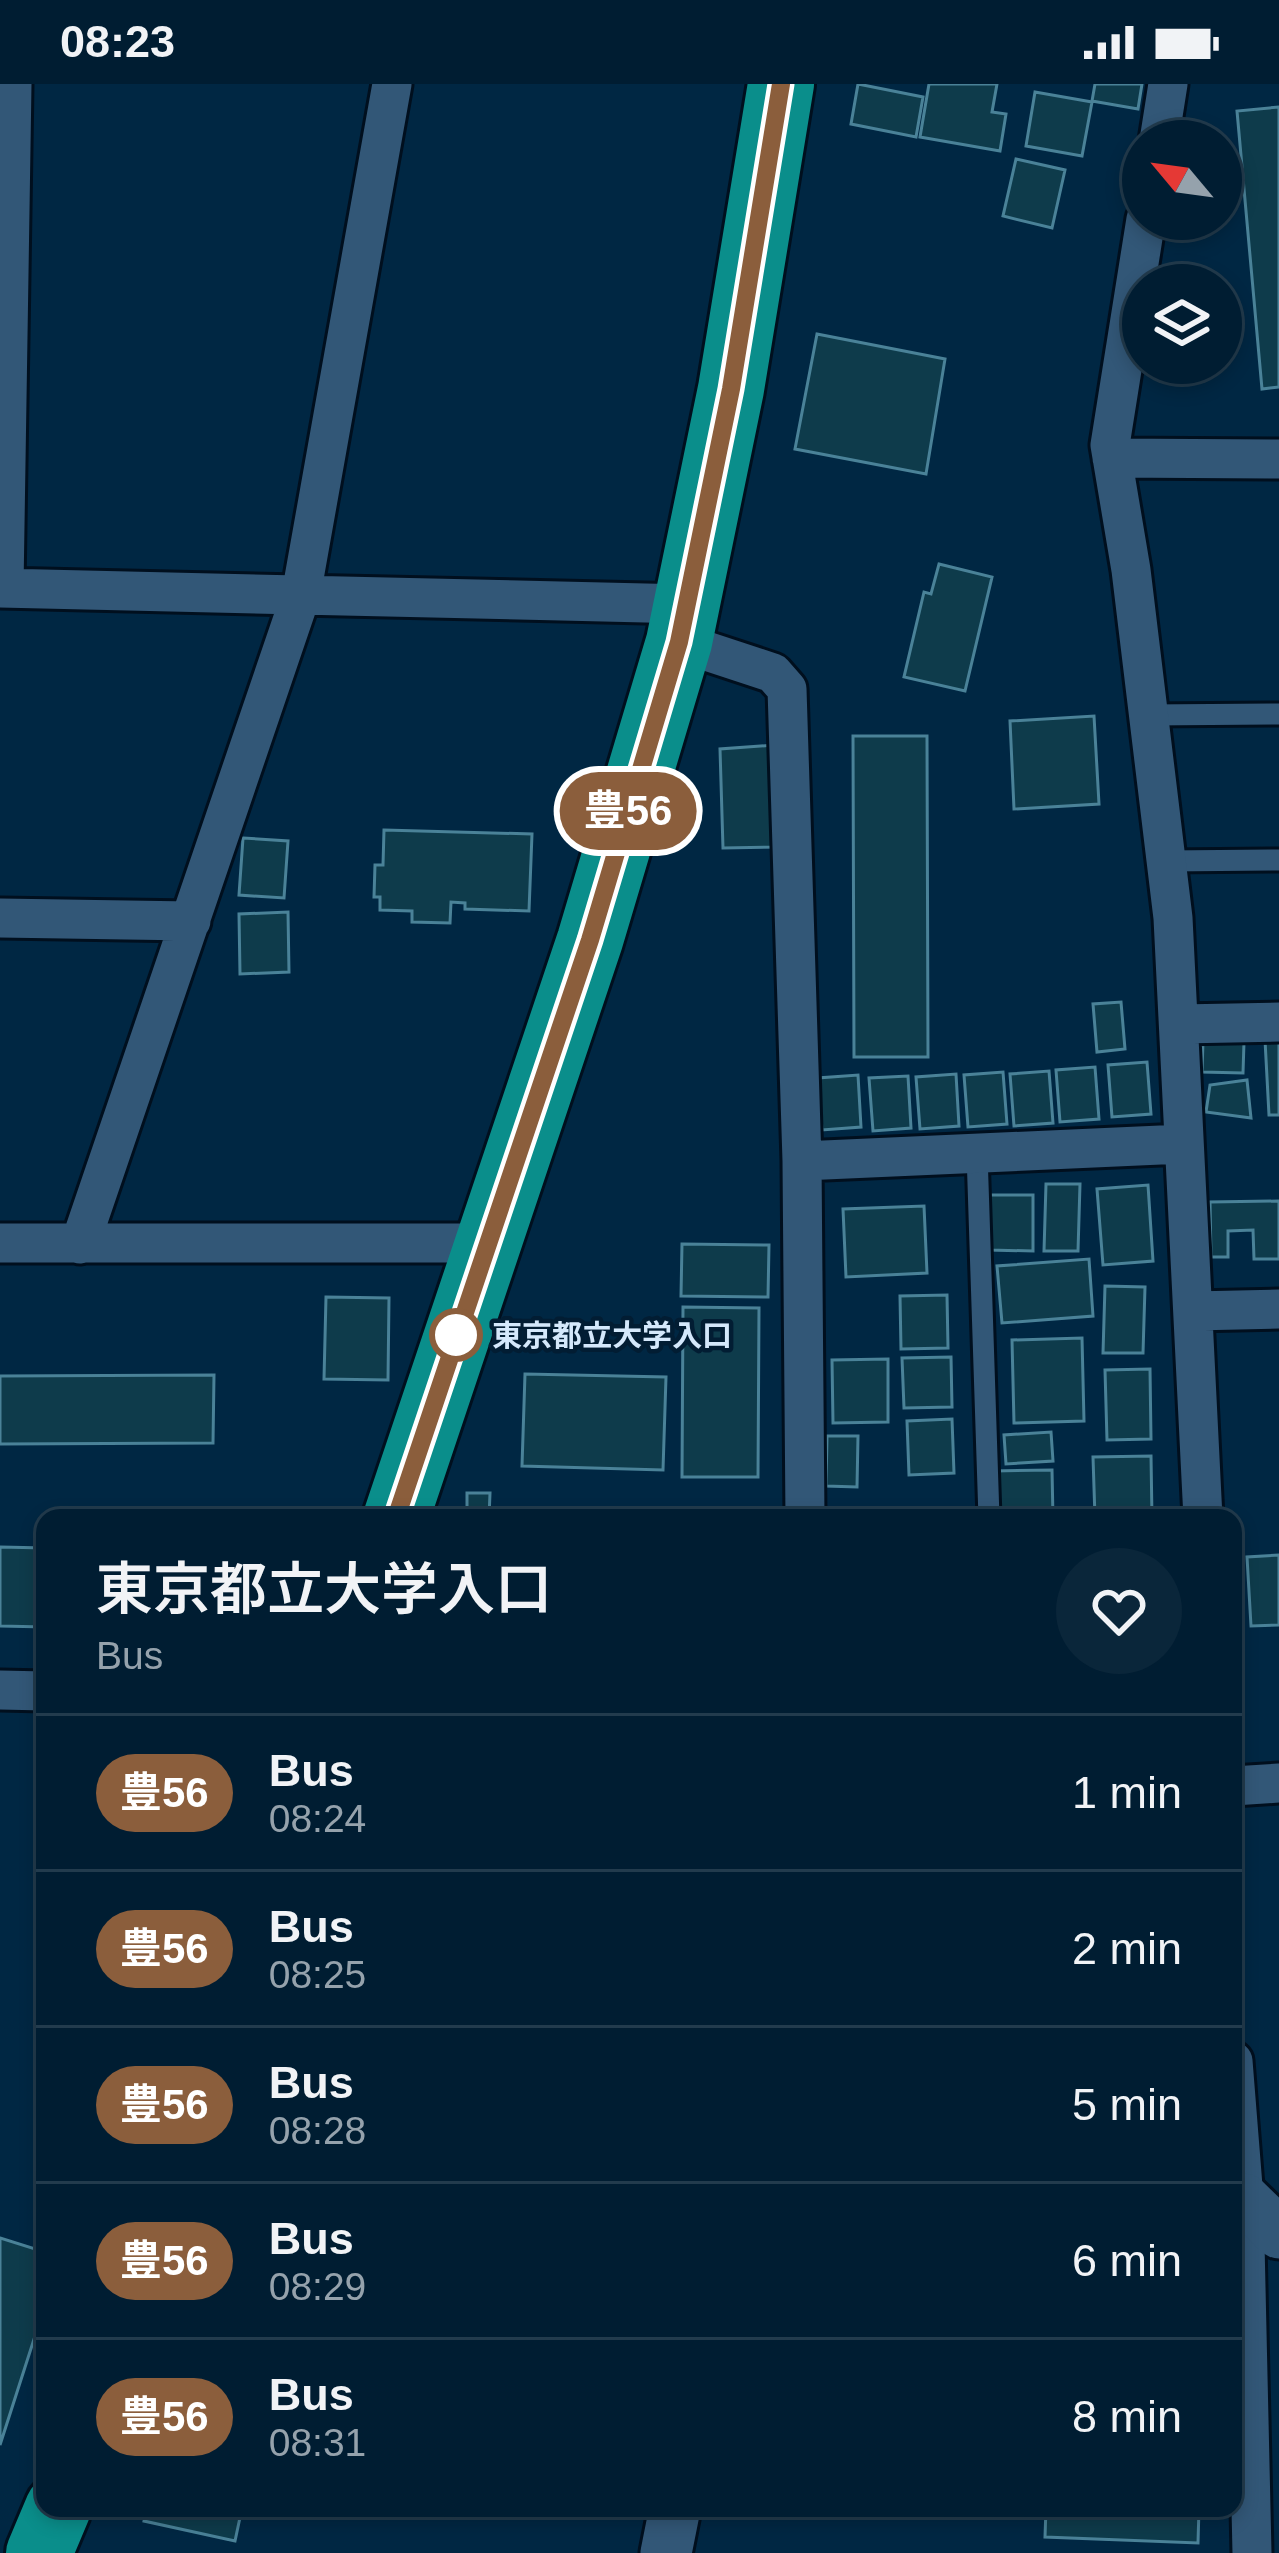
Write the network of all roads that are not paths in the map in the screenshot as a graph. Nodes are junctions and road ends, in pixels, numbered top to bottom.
1 (13, 84) edge
2 (392, 84) edge
3 (782, 84) edge
4 (1168, 84) edge
5 (1162, 120) edge
6 (1143, 240) edge
7 (1112, 458) junction
8 (1279, 459) edge
9 (2, 588) edge
10 (301, 595) junction
11 (683, 623) junction
12 (1279, 714) edge
13 (1149, 715) junction
14 (1279, 860) edge
15 (1167, 861) junction
16 (0, 918) edge
17 (191, 921) junction
18 (1279, 1022) edge
19 (1180, 1024) junction
20 (1183, 1144) junction
21 (977, 1153) junction
22 (802, 1161) junction
23 (0, 1243) edge
24 (487, 1243) junction
25 (80, 1244) junction
26 (1279, 1310) edge
27 (1193, 1311) junction
28 (398, 1509) edge
29 (805, 1509) edge
30 (989, 1509) edge
31 (1203, 1509) edge
32 (0, 1690) edge
33 (36, 1691) edge
34 (1279, 1783) edge
35 (1242, 1785) edge
36 (1242, 2110) edge
37 (1259, 2204) edge
38 (54, 2517) edge
39 (674, 2517) edge
40 (39, 2553) edge
41 (666, 2553) edge
42 (1252, 2553) edge

1 - 9 street
2 - 10 street
3 - 11 highway
4 - 5 street
6 - 7 street
7 - 8 street
7 - 13 street
9 - 10 street
10 - 11 street
10 - 17 street
11 - 22 street
11 - 24 highway
12 - 13 lane
13 - 15 street
14 - 15 lane
15 - 19 street
16 - 17 street
17 - 25 street
18 - 19 street
19 - 20 street
20 - 21 street
20 - 27 street
21 - 22 street
21 - 30 lane
22 - 29 street
23 - 25 street
24 - 25 street
24 - 28 highway
26 - 27 street
27 - 31 street
32 - 33 street
34 - 35 street
36 - 37 street
37 - 42 street
38 - 40 highway
39 - 41 street

